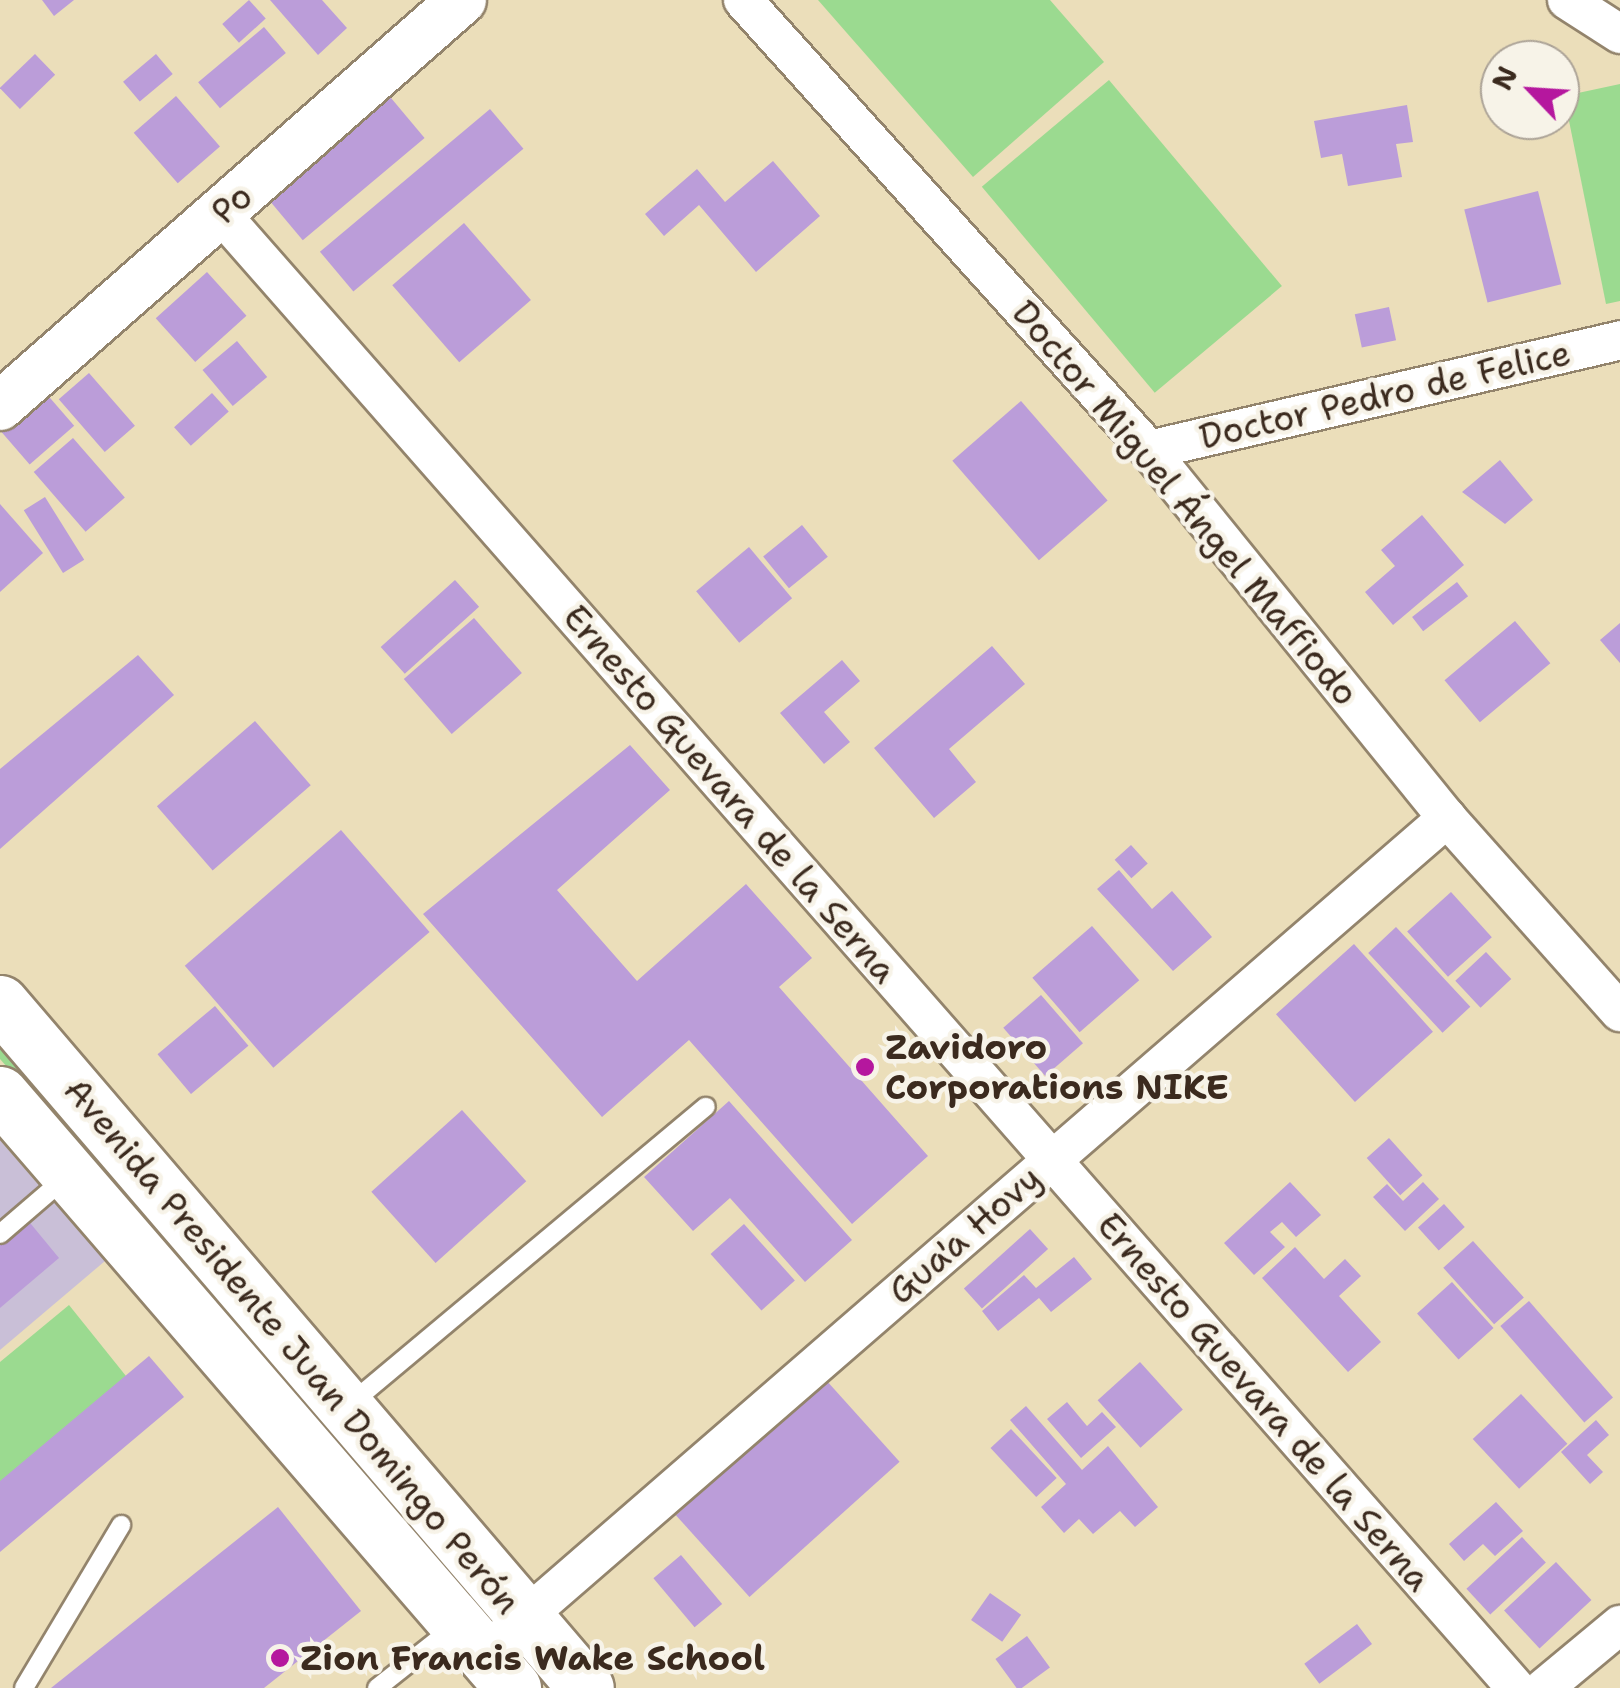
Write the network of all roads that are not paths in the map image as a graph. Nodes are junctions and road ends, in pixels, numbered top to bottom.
1 (462, 0) edge
2 (743, 0) edge
3 (1568, 0) edge
4 (1620, 34) edge
5 (221, 214) junction
6 (1620, 340) edge
7 (0, 406) edge
8 (1150, 450) junction
9 (1447, 818) junction
10 (0, 1004) edge
11 (1620, 1012) edge
12 (0, 1094) edge
13 (706, 1108) dead end
14 (1052, 1160) junction
15 (70, 1175) junction
16 (0, 1234) edge
17 (345, 1408) junction
18 (121, 1524) dead end
19 (524, 1618) junction
20 (1620, 1625) edge
21 (494, 1668) edge
22 (24, 1688) edge
23 (376, 1688) edge
24 (586, 1688) edge
25 (1516, 1688) edge
26 (1544, 1688) edge

1 - 5 street, Po
2 - 8 street, Doctor Miguel Ángel Maffiodo
3 - 4 street
5 - 7 street, Po
5 - 14 street, Ernesto Guevara de la Serna
6 - 8 street, Doctor Pedro de Felice
8 - 9 street, Doctor Miguel Ángel Maffiodo
9 - 11 street, Doctor Miguel Ángel Maffiodo
9 - 14 street, Gua'a Hovy
10 - 17 main road, Avenida Presidente Juan Domingo Perón
12 - 15 main road, Avenida Presidente Juan Domingo Perón
13 - 17 lane
14 - 19 street, Gua'a Hovy
14 - 25 street, Ernesto Guevara de la Serna
15 - 16 lane
15 - 21 main road, Avenida Presidente Juan Domingo Perón
17 - 19 main road, Avenida Presidente Juan Domingo Perón
18 - 22 lane
19 - 21 street, Gua'a Hovy
19 - 24 main road, Avenida Presidente Juan Domingo Perón
20 - 26 street
21 - 23 lane

